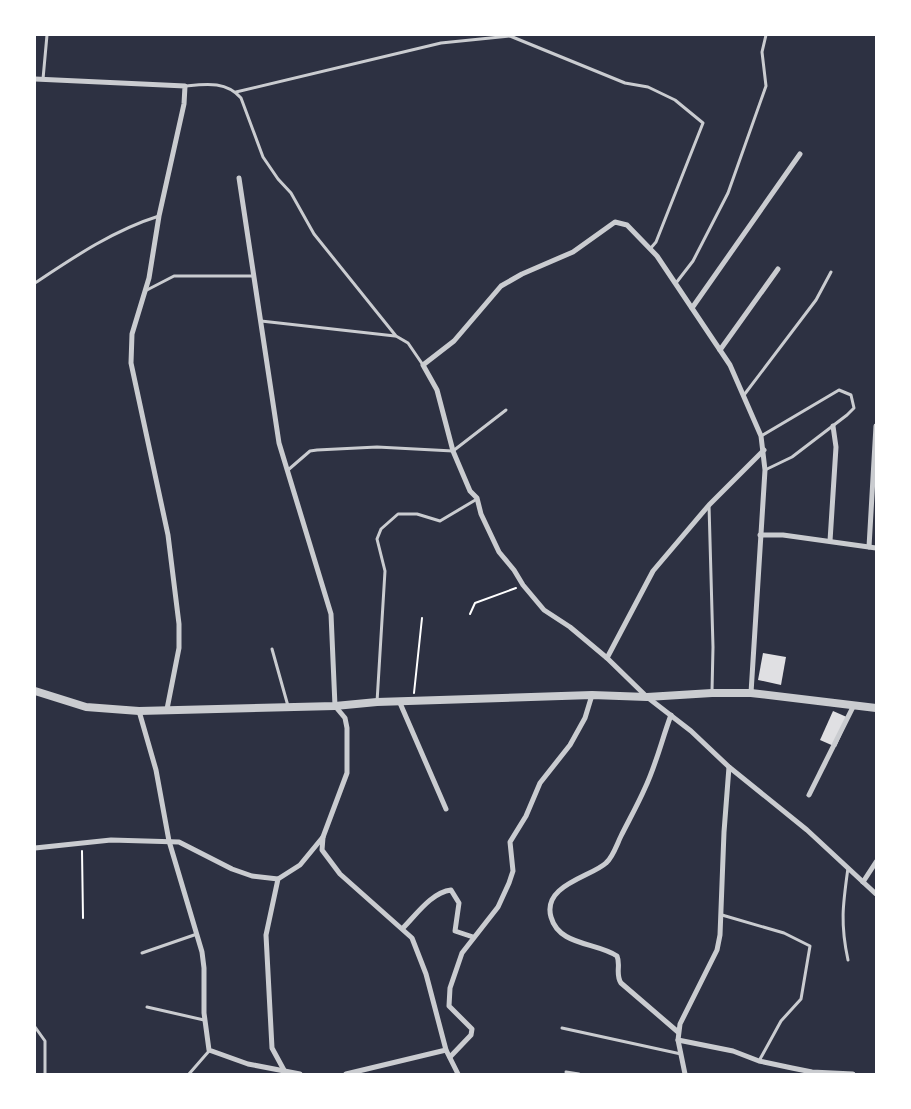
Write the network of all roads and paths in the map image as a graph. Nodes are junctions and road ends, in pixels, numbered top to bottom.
1 (47, 35) edge
2 (766, 35) edge
3 (35, 79) edge
4 (43, 79) junction
5 (185, 86) junction
6 (236, 92) junction
7 (800, 154) dead end
8 (239, 178) dead end
9 (159, 216) junction
10 (650, 249) junction
11 (778, 269) dead end
12 (831, 272) dead end
13 (254, 276) junction
14 (35, 283) edge
15 (676, 283) junction
16 (145, 291) junction
17 (692, 308) junction
18 (261, 321) junction
19 (396, 336) junction
20 (720, 350) junction
21 (423, 365) junction
22 (743, 396) junction
23 (506, 410) dead end
24 (833, 426) junction
25 (876, 426) edge
26 (761, 436) junction
27 (764, 450) junction
28 (453, 451) junction
29 (287, 470) junction
30 (765, 470) junction
31 (477, 498) junction
32 (708, 505) junction
33 (760, 535) junction
34 (830, 541) junction
35 (869, 547) junction
36 (876, 548) edge
37 (523, 585) junction
38 (470, 614) dead end
39 (422, 618) dead end
40 (272, 649) dead end
41 (607, 658) junction
42 (35, 691) edge
43 (712, 693) junction
44 (752, 693) junction
45 (592, 695) junction
46 (647, 697) junction
47 (377, 702) junction
48 (400, 703) junction
49 (413, 703) junction
50 (854, 705) junction
51 (335, 706) junction
52 (288, 707) junction
53 (876, 708) edge
54 (167, 709) junction
55 (138, 711) junction
56 (671, 715) junction
57 (729, 767) junction
58 (808, 795) dead end
59 (446, 808) dead end
60 (323, 837) junction
61 (169, 841) junction
62 (81, 843) junction
63 (35, 848) edge
64 (876, 862) edge
65 (848, 867) junction
66 (278, 879) junction
67 (863, 882) junction
68 (876, 894) edge
69 (722, 915) junction
70 (83, 918) dead end
71 (403, 928) junction
72 (196, 934) junction
73 (473, 938) junction
74 (142, 953) dead end
75 (848, 960) dead end
76 (147, 1007) dead end
77 (204, 1020) junction
78 (35, 1027) edge
79 (562, 1028) dead end
80 (678, 1032) junction
81 (678, 1040) junction
82 (209, 1050) junction
83 (446, 1050) junction
84 (681, 1054) junction
85 (450, 1057) junction
86 (759, 1061) junction
87 (566, 1072) dead end
88 (286, 1073) edge
89 (45, 1074) edge
90 (190, 1074) edge
91 (300, 1074) edge
92 (346, 1074) edge
93 (458, 1074) edge
94 (579, 1074) edge
95 (685, 1074) edge
96 (853, 1074) edge

1 - 4 lane
2 - 15 lane
3 - 4 street
4 - 5 street
5 - 6 lane
5 - 9 street
6 - 10 lane
6 - 19 lane
7 - 17 street
8 - 13 street
9 - 14 lane
9 - 16 street
10 - 15 street
10 - 21 street
11 - 20 street
12 - 22 lane
13 - 16 lane
13 - 18 street
15 - 17 street
16 - 54 street
17 - 20 street
18 - 19 lane
18 - 29 street
19 - 21 lane
20 - 22 street
21 - 28 street
22 - 26 street
23 - 28 lane
24 - 26 lane
24 - 30 lane
24 - 34 street
25 - 35 street
26 - 27 street
27 - 30 street
27 - 32 street
28 - 29 lane
28 - 31 street
29 - 51 street
30 - 33 street
31 - 37 street
31 - 47 lane
32 - 41 street
32 - 43 lane
33 - 34 street
33 - 44 street
34 - 35 street
35 - 36 street
37 - 38 path
37 - 41 street
39 - 49 path
40 - 52 lane
41 - 46 street
42 - 55 street
43 - 44 street
43 - 46 street
44 - 50 street
45 - 46 street
45 - 49 street
45 - 73 street
46 - 56 street
47 - 48 street
47 - 51 street
48 - 49 street
48 - 59 street
50 - 53 street
50 - 58 street
51 - 52 street
51 - 60 street
52 - 54 street
54 - 55 street
55 - 61 street
56 - 57 street
56 - 80 street
57 - 65 street
57 - 69 street
60 - 66 street
60 - 71 street
61 - 62 street
61 - 66 street
61 - 72 street
62 - 63 street
62 - 70 path
64 - 67 street
65 - 67 street
65 - 75 lane
66 - 88 street
67 - 68 street
69 - 80 street
69 - 86 lane
71 - 73 street
71 - 83 street
72 - 74 lane
72 - 77 street
73 - 85 street
76 - 77 lane
77 - 82 street
78 - 89 lane
79 - 84 lane
80 - 81 street
81 - 84 street
81 - 86 street
82 - 88 street
82 - 90 lane
83 - 85 street
83 - 92 street
84 - 95 street
85 - 93 street
86 - 96 street
87 - 94 lane
88 - 91 street

